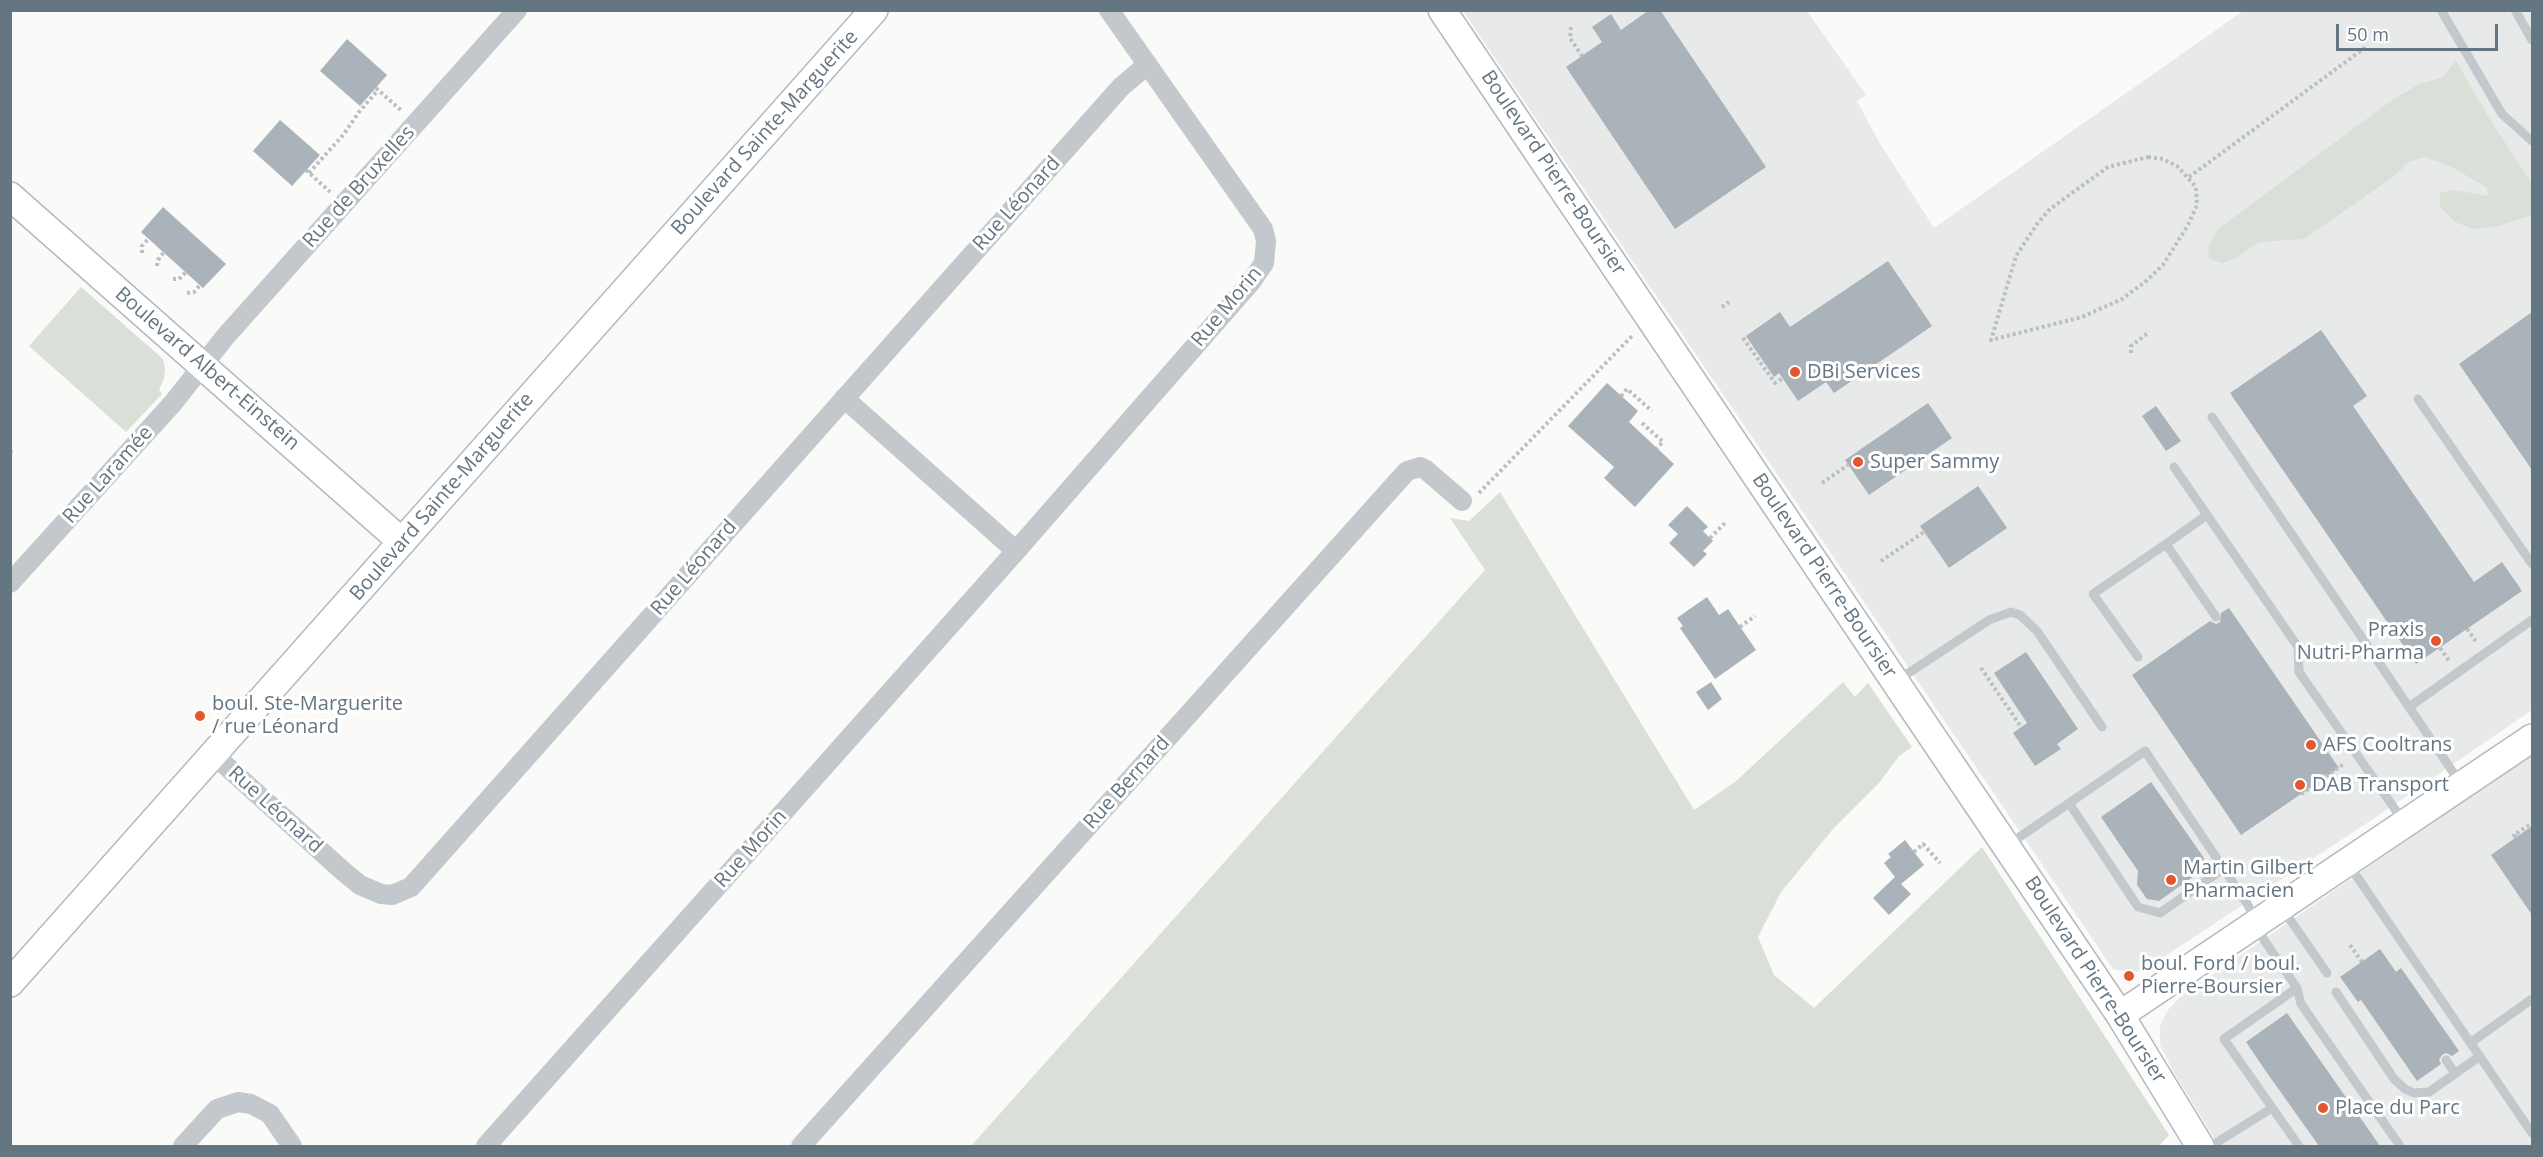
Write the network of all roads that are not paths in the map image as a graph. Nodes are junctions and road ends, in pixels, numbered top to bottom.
1 (517, 10) edge
2 (874, 10) edge
3 (1109, 10) edge
4 (1442, 10) edge
5 (2441, 10) edge
6 (2515, 10) edge
7 (2532, 40) edge
8 (1147, 65) junction
9 (2532, 141) edge
10 (10, 196) edge
11 (203, 366) junction
12 (844, 398) junction
13 (2418, 399) dead end
14 (2212, 417) dead end
15 (2174, 467) dead end
16 (1462, 501) road end
17 (2207, 514) junction
18 (402, 542) junction
19 (2166, 544) junction
20 (1016, 550) junction
21 (2532, 564) edge
22 (10, 583) edge
23 (2216, 617) dead end
24 (2532, 620) edge
25 (2138, 657) dead end
26 (1896, 682) junction
27 (2409, 707) junction
28 (2102, 728) dead end
29 (2530, 745) edge
30 (214, 754) junction
31 (2463, 786) junction
32 (2069, 803) junction
33 (2406, 824) junction
34 (2006, 846) junction
35 (2348, 863) junction
36 (2223, 869) junction
37 (2282, 908) junction
38 (2257, 924) junction
39 (2327, 973) dead end
40 (10, 983) edge
41 (2297, 988) junction
42 (2336, 992) dead end
43 (2532, 999) edge
44 (2120, 1015) junction
45 (2470, 1042) junction
46 (2480, 1056) junction
47 (2446, 1060) dead end
48 (2456, 1074) junction
49 (2272, 1108) junction
50 (2532, 1133) edge
51 (183, 1146) edge
52 (292, 1146) edge
53 (486, 1146) edge
54 (801, 1146) edge
55 (2200, 1146) edge
56 (2211, 1146) edge
57 (2299, 1146) edge
58 (2400, 1146) edge

1 - 11 street, Rue de Bruxelles
2 - 18 street, Boulevard Sainte-Marguerite
3 - 8 street, Rue Morin
4 - 26 street, Boulevard Pierre-Boursier
5 - 9 lane
6 - 7 lane
8 - 12 street, Rue Léonard
8 - 20 street, Rue Morin
10 - 11 street, Boulevard Albert-Einstein
11 - 18 street, Boulevard Albert-Einstein
11 - 22 street, Rue Laramée
12 - 20 street
12 - 30 street, Rue Léonard
13 - 21 lane
14 - 27 lane
15 - 17 lane
16 - 54 street, Rue Bernard
17 - 19 lane
17 - 33 lane
18 - 30 street, Boulevard Sainte-Marguerite
19 - 23 lane
19 - 25 lane
20 - 53 street, Rue Morin
24 - 27 lane
26 - 28 lane
26 - 34 street, Boulevard Pierre-Boursier
27 - 31 lane
29 - 31 street
30 - 40 street, Boulevard Sainte-Marguerite
31 - 33 street
32 - 34 lane
32 - 36 lane
32 - 36 lane
33 - 35 street
34 - 44 street, Boulevard Pierre-Boursier
35 - 37 street
35 - 45 lane
36 - 38 lane
37 - 38 street
37 - 39 lane
38 - 41 lane
38 - 44 street
41 - 49 lane
41 - 58 lane
42 - 48 lane
43 - 45 lane
44 - 55 street, Boulevard Pierre-Boursier
45 - 46 lane
46 - 48 lane
46 - 50 lane
47 - 48 lane
49 - 56 lane
49 - 57 lane
51 - 52 street

